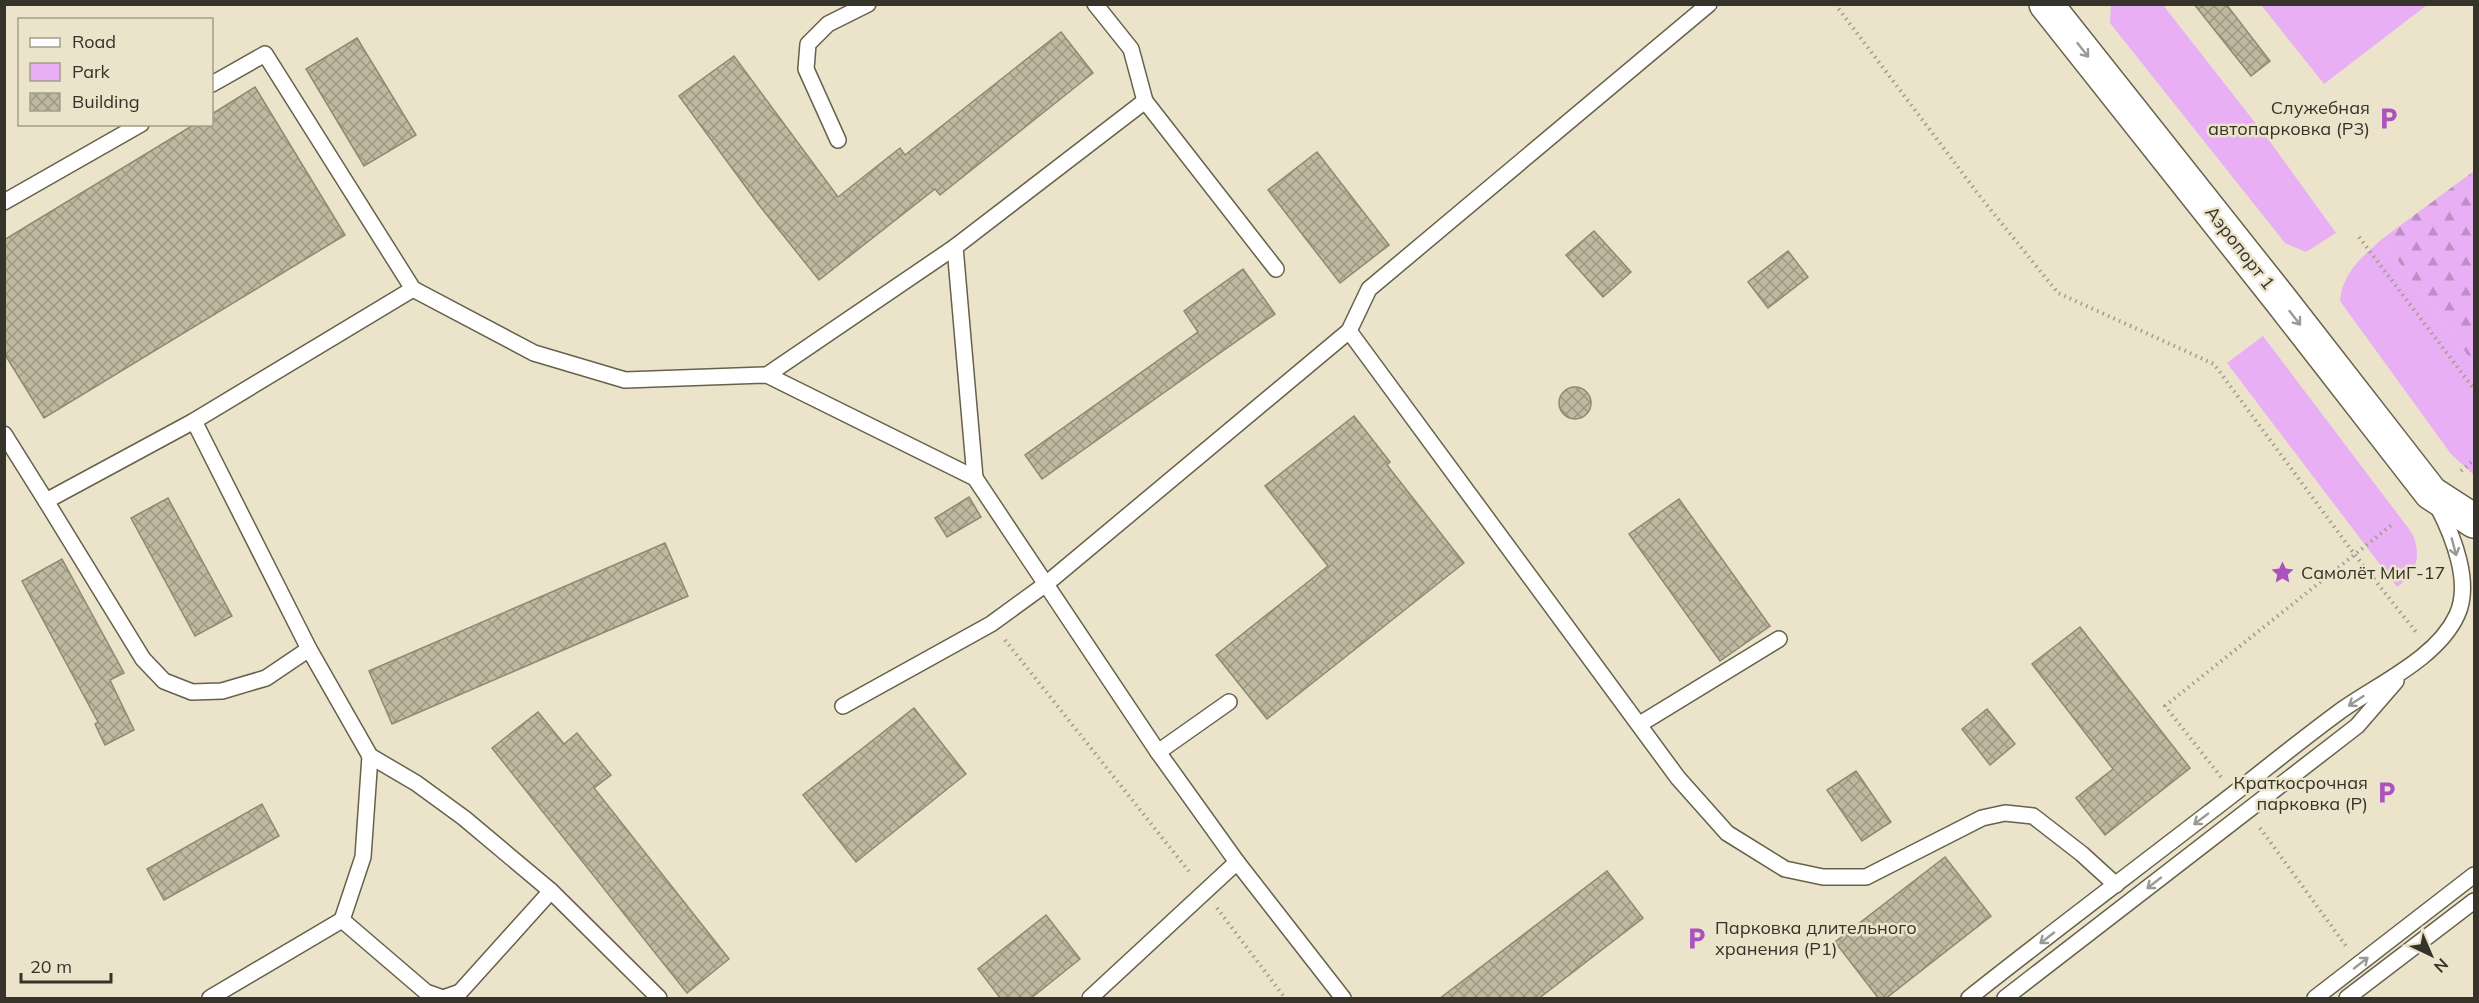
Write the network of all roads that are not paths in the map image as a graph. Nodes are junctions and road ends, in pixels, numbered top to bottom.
1 (868, 4) edge
2 (1095, 4) edge
3 (1709, 4) edge
4 (2046, 4) edge
5 (213, 83) edge
6 (1145, 101) junction
7 (137, 126) edge
8 (838, 140) dead end
9 (4, 202) edge
10 (955, 247) junction
11 (1276, 269) dead end
12 (413, 289) junction
13 (1350, 331) junction
14 (767, 375) junction
15 (194, 421) junction
16 (4, 434) edge
17 (975, 478) junction
18 (2431, 493) junction
19 (46, 501) junction
20 (2475, 521) edge
21 (1046, 584) junction
22 (1779, 639) dead end
23 (309, 649) junction
24 (2405, 669) junction
25 (1229, 702) dead end
26 (843, 706) dead end
27 (1640, 724) junction
28 (1158, 752) junction
29 (370, 756) junction
30 (1237, 862) junction
31 (2475, 875) edge
32 (2116, 885) junction
33 (551, 891) junction
34 (2475, 901) edge
35 (342, 920) junction
36 (210, 999) edge
37 (443, 999) edge
38 (659, 999) edge
39 (1090, 999) edge
40 (1343, 999) edge
41 (1969, 999) edge
42 (2005, 999) edge
43 (2315, 999) edge
44 (2347, 999) edge

1 - 8 lane
2 - 6 lane
3 - 13 lane
4 -> 18 main road, Аэропорт 1
5 - 12 lane
6 - 10 lane
6 - 11 lane
7 - 9 lane
10 - 14 lane
10 - 17 lane
12 - 14 lane
12 - 15 lane
13 - 21 lane
13 - 27 lane
14 - 17 lane
15 - 19 lane
15 - 23 lane
16 - 19 lane
17 - 21 lane
18 - 20 main road, Аэропорт 1
18 -> 24 lane
19 - 23 lane
21 - 26 lane
21 - 28 lane
22 - 27 lane
23 - 29 lane
24 -> 32 lane
24 -> 42 lane
25 - 28 lane
27 - 32 lane
28 - 30 lane
29 - 33 lane
29 - 35 lane
30 - 39 lane
30 - 40 lane
43 -> 31 lane
32 -> 41 lane
33 - 37 lane
33 - 38 lane
34 - 44 lane
35 - 36 lane
35 - 37 lane

